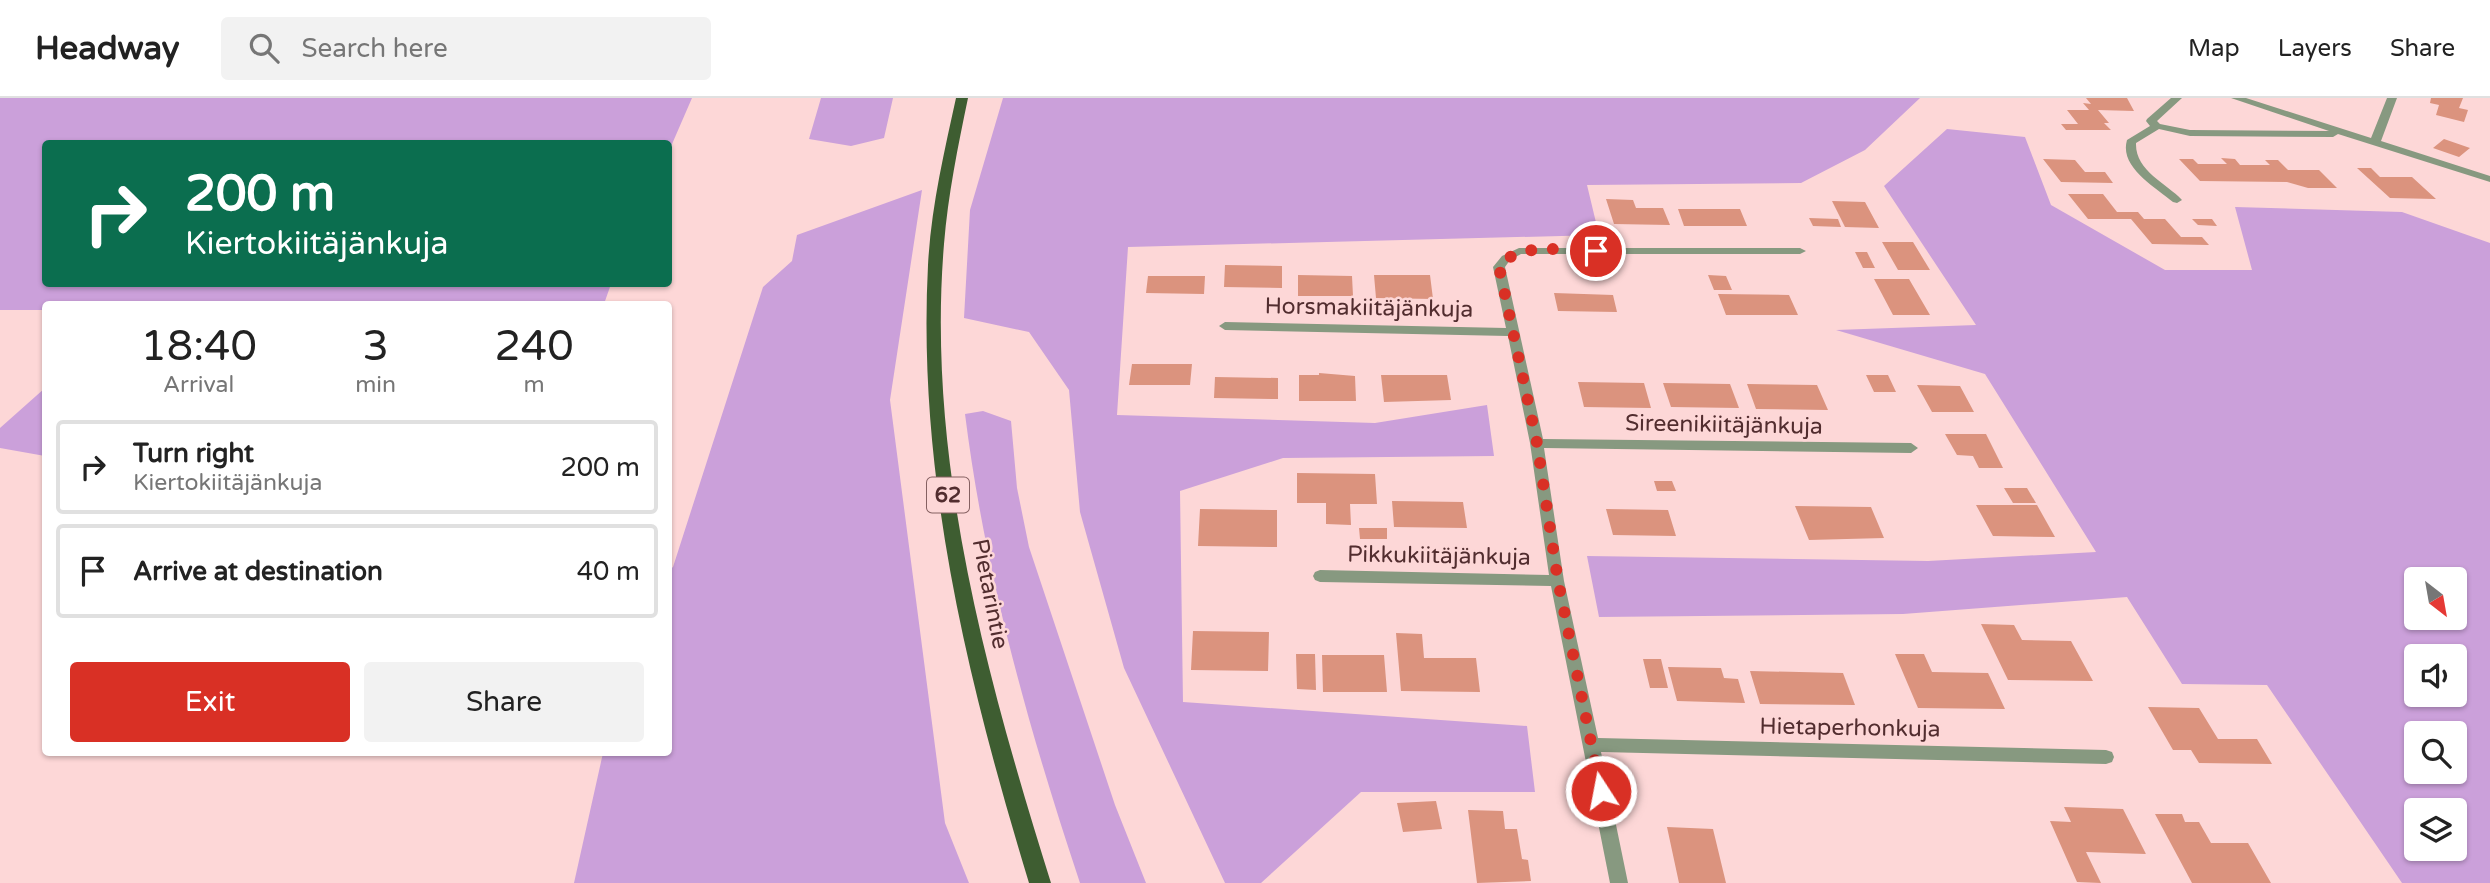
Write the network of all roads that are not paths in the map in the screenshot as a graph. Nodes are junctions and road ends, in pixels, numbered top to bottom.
1 (962, 98) edge
2 (2177, 98) edge
3 (2236, 98) edge
4 (2392, 98) edge
5 (2157, 127) junction
6 (2346, 134) junction
7 (2375, 142) junction
8 (2490, 179) edge
9 (2177, 200) dead end
10 (1800, 251) dead end
11 (1225, 326) dead end
12 (1512, 332) junction
13 (1537, 443) junction
14 (1911, 448) dead end
15 (1320, 576) dead end
16 (1558, 581) junction
17 (1592, 745) junction
18 (2106, 757) dead end
19 (1040, 883) edge
20 (1619, 883) edge

1 - 19 main road, Pietarintie / 62
2 - 5 street
3 - 6 street
4 - 7 street
5 - 6 street
5 - 9 street
6 - 7 street
7 - 8 street
10 - 12 street
11 - 12 street, Horsmakiitäjänkuja
12 - 13 street
13 - 14 street, Sireenikiitäjänkuja
13 - 16 street
15 - 16 street, Pikkukiitäjänkuja
16 - 17 street
17 - 18 street, Hietaperhonkuja
17 - 20 street

